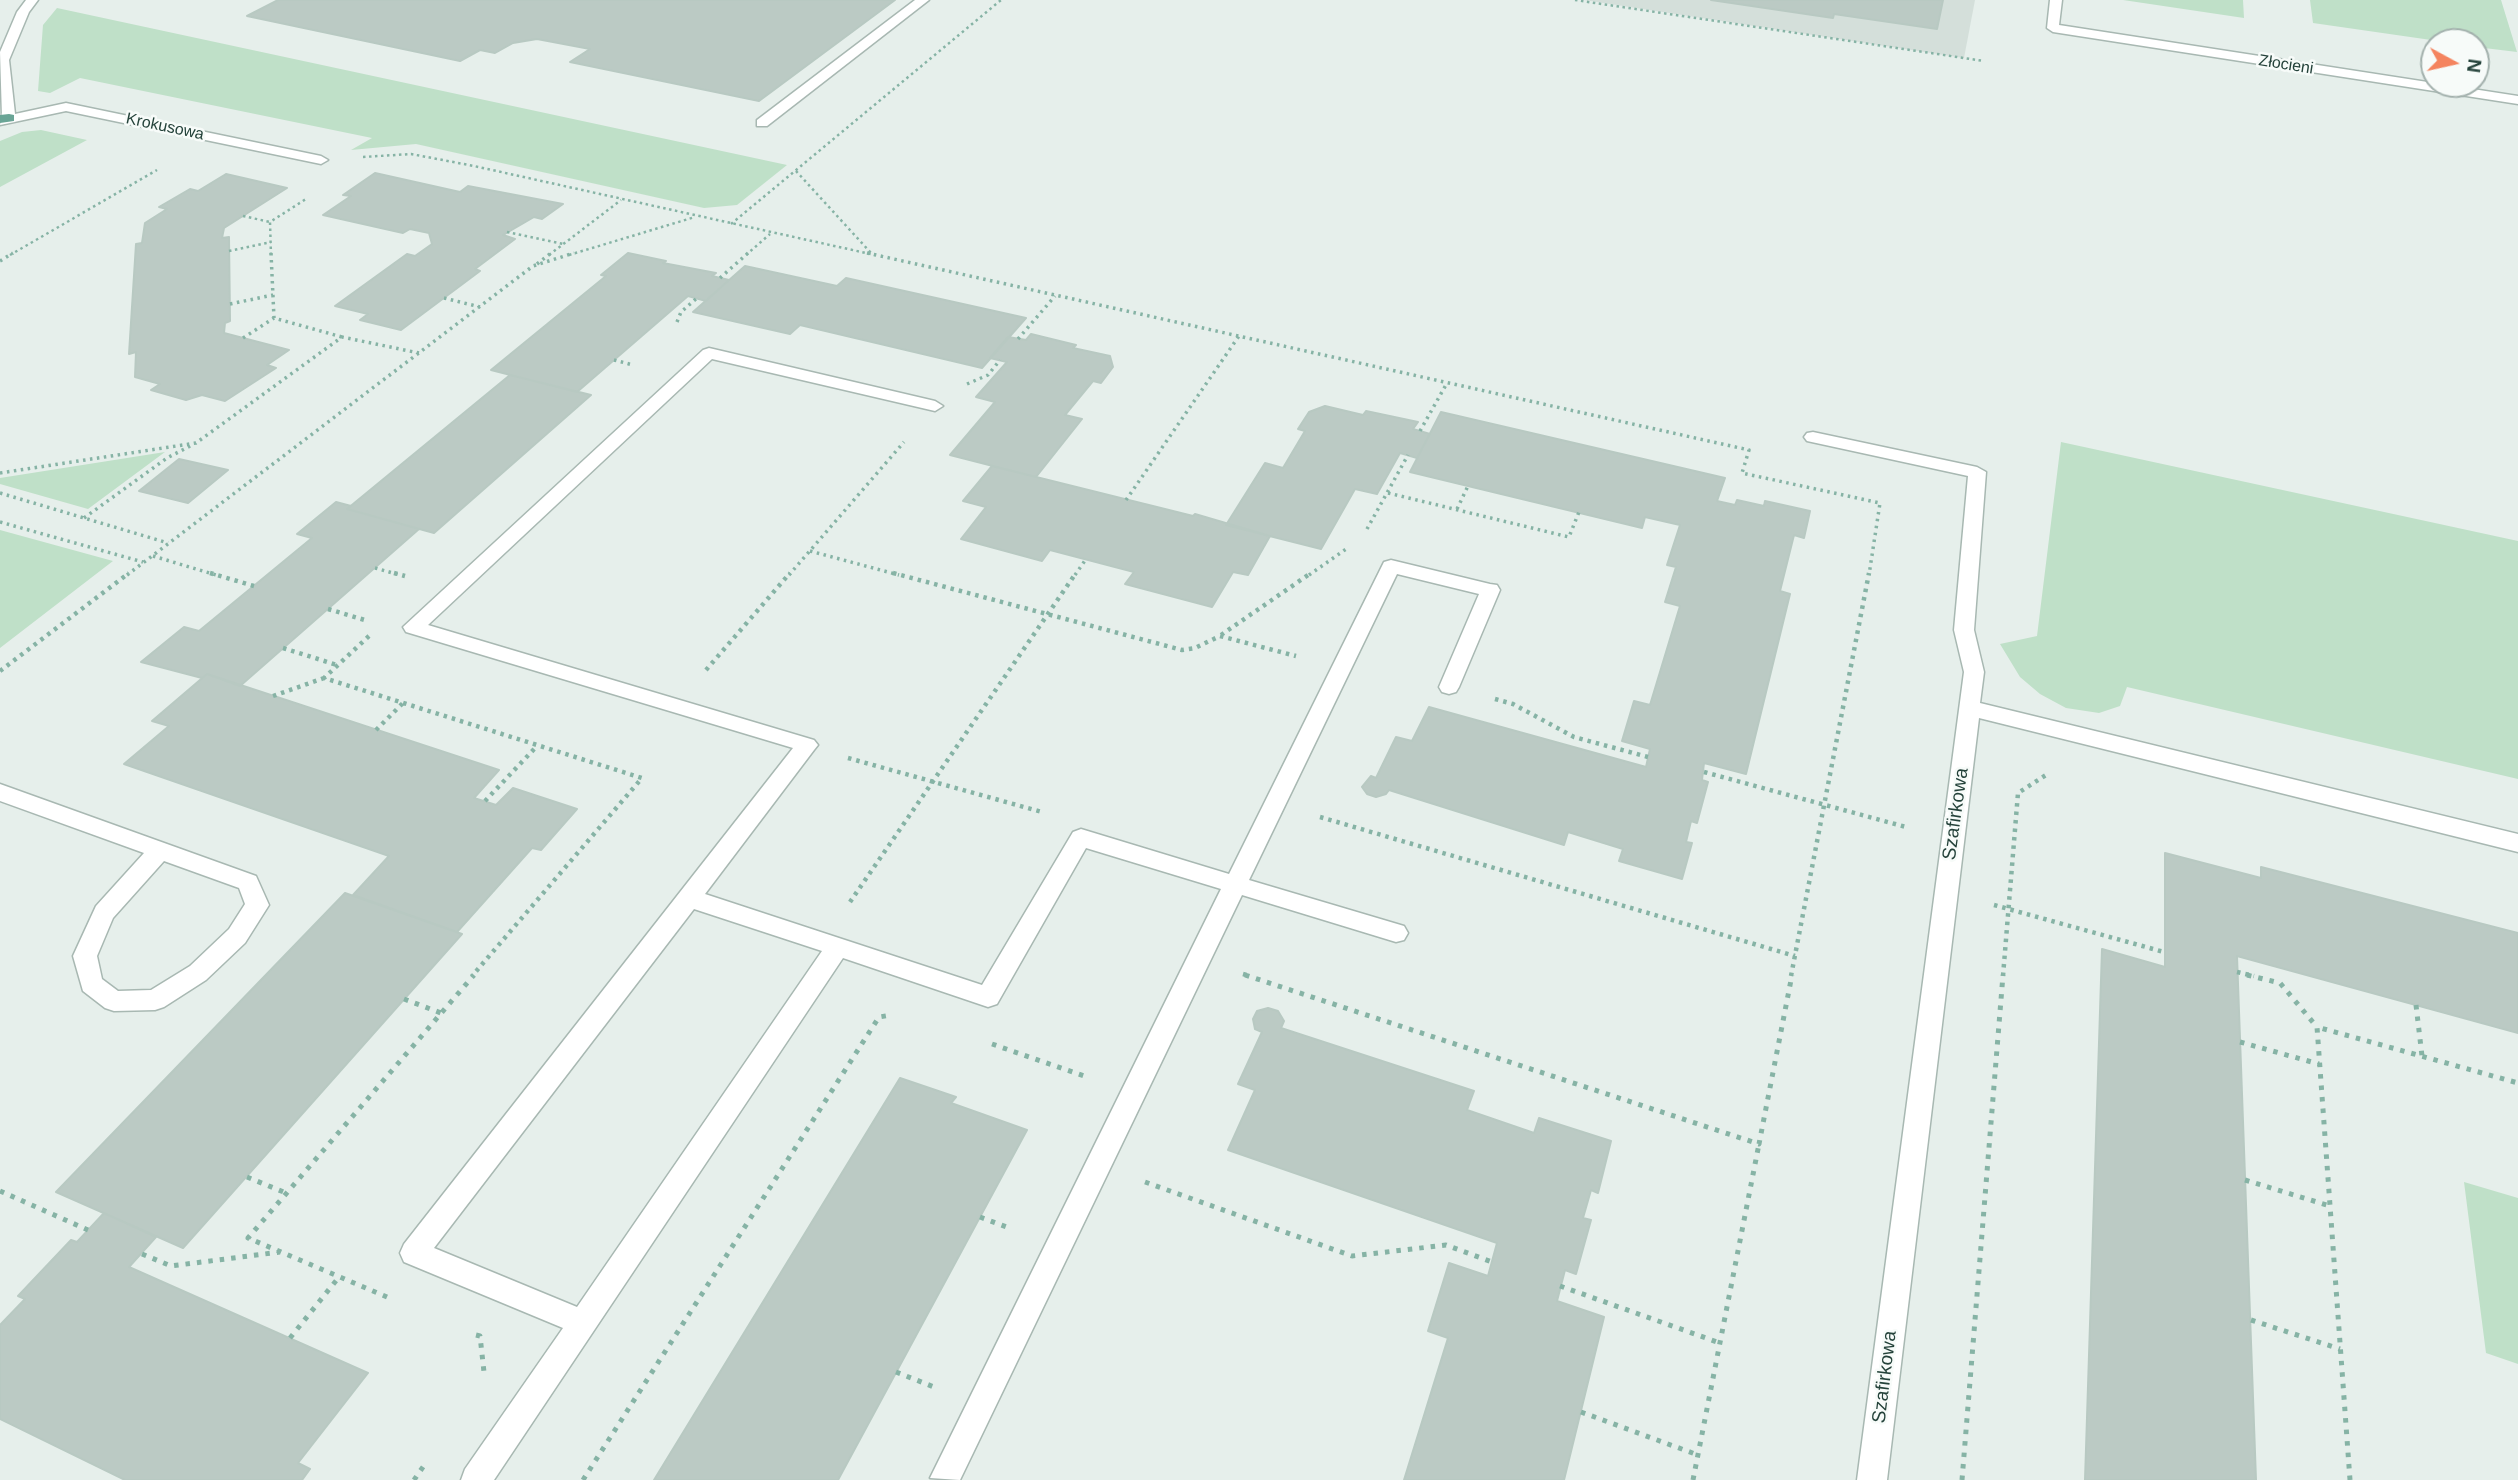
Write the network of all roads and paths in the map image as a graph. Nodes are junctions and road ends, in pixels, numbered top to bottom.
1 (32, 0) edge
2 (923, 0) edge
3 (1002, 0) edge
4 (1575, 0) edge
5 (2056, 0) edge
6 (1984, 61) dead end
7 (2518, 100) edge
8 (2, 121) edge
9 (762, 123) dead end
10 (352, 158) dead end
11 (321, 160) dead end
12 (163, 166) dead end
13 (796, 171) junction
14 (312, 195) dead end
15 (621, 200) junction
16 (243, 216) dead end
17 (696, 217) junction
18 (270, 222) junction
19 (730, 224) junction
20 (507, 232) dead end
21 (770, 233) junction
22 (271, 242) junction
23 (562, 244) junction
24 (229, 251) dead end
25 (873, 255) junction
26 (0, 261) edge
27 (533, 266) junction
28 (720, 278) dead end
29 (273, 295) junction
30 (1055, 296) junction
31 (444, 298) dead end
32 (230, 304) dead end
33 (480, 307) junction
34 (274, 318) junction
35 (1239, 336) junction
36 (342, 337) junction
37 (243, 338) dead end
38 (1018, 339) dead end
39 (419, 353) junction
40 (1000, 360) dead end
41 (1447, 383) junction
42 (935, 407) junction
43 (1420, 431) dead end
44 (1813, 437) dead end
45 (195, 443) junction
46 (1408, 455) dead end
47 (0, 473) edge
48 (1468, 486) dead end
49 (0, 492) edge
50 (1387, 493) junction
51 (1126, 500) dead end
52 (1457, 509) junction
53 (1579, 512) dead end
54 (84, 518) junction
55 (0, 522) edge
56 (1363, 537) dead end
57 (169, 543) junction
58 (1352, 545) dead end
59 (810, 551) junction
60 (152, 555) junction
61 (1086, 559) dead end
62 (144, 562) junction
63 (254, 586) dead end
64 (328, 609) dead end
65 (1047, 614) junction
66 (381, 625) dead end
67 (372, 633) dead end
68 (1220, 636) junction
69 (283, 648) dead end
70 (1275, 650) dead end
71 (337, 665) junction
72 (0, 671) edge
73 (324, 678) junction
74 (1449, 687) joint
75 (273, 696) dead end
76 (403, 703) junction
77 (675, 705) junction
78 (1970, 708) junction
79 (376, 730) dead end
80 (807, 745) junction
81 (538, 746) junction
82 (1648, 757) dead end
83 (1704, 772) dead end
84 (2049, 773) dead end
85 (933, 781) junction
86 (0, 792) edge
87 (485, 801) dead end
88 (1275, 804) junction
89 (1824, 805) junction
90 (1032, 809) dead end
91 (1953, 839) junction
92 (2518, 843) edge
93 (160, 850) junction
94 (1236, 884) junction
95 (1946, 892) junction
96 (690, 898) junction
97 (2009, 909) junction
98 (1396, 933) dead end
99 (830, 944) junction
100 (2164, 952) dead end
101 (1794, 956) junction
102 (1198, 960) junction
103 (2237, 972) dead end
104 (404, 999) dead end
105 (2416, 1005) dead end
106 (441, 1013) junction
107 (904, 1014) dead end
108 (2317, 1027) junction
109 (981, 1040) dead end
110 (2240, 1042) dead end
111 (2422, 1056) junction
112 (2319, 1064) junction
113 (2518, 1083) edge
114 (1134, 1093) junction
115 (1759, 1143) junction
116 (1098, 1166) junction
117 (247, 1177) dead end
118 (2245, 1180) dead end
119 (0, 1191) edge
120 (286, 1193) junction
121 (2330, 1206) junction
122 (88, 1230) dead end
123 (281, 1252) junction
124 (142, 1254) dead end
125 (1492, 1262) dead end
126 (339, 1277) junction
127 (1560, 1286) dead end
128 (390, 1298) dead end
129 (2251, 1320) dead end
130 (583, 1323) junction
131 (467, 1331) dead end
132 (289, 1338) dead end
133 (1720, 1343) junction
134 (2341, 1349) junction
135 (485, 1378) dead end
136 (1581, 1412) dead end
137 (1698, 1455) junction
138 (429, 1457) dead end
139 (946, 1478) dead end
140 (414, 1480) edge
141 (476, 1480) edge
142 (583, 1480) edge
143 (1693, 1480) edge
144 (1872, 1480) edge
145 (1962, 1480) edge
146 (2350, 1480) edge

1 - 8 street
2 - 9 street
3 - 13 path
4 - 6 path
5 - 7 street, Złocieni
8 - 11 street, Krokusowa
10 - 15 path
12 - 26 path
13 - 19 path
13 - 25 path
14 - 18 path
15 - 17 path
15 - 23 path
16 - 18 path
17 - 19 path
17 - 27 path
18 - 22 path
19 - 21 path
20 - 23 path
21 - 25 path
21 - 28 path
22 - 24 path
22 - 29 path
23 - 27 path
25 - 30 path
27 - 33 path
29 - 32 path
29 - 34 path
30 - 35 path
30 - 38 path
31 - 33 path
33 - 39 path
34 - 36 path
34 - 37 path
35 - 41 path
35 - 51 path
36 - 39 path
36 - 45 path
39 - 57 path
40 - 42 path
41 - 43 path
41 - 89 path
42 - 59 path
42 - 77 street
44 - 78 street, Szafirkowa
45 - 47 path
45 - 54 path
46 - 50 path
48 - 52 path
49 - 54 path
50 - 52 path
50 - 56 path
52 - 53 path
54 - 57 path
55 - 62 path
57 - 60 path
58 - 68 path
59 - 65 path
59 - 77 path
60 - 62 path
60 - 63 path
61 - 65 path
62 - 72 path
64 - 66 path
65 - 68 path
65 - 85 path
67 - 71 path
68 - 70 path
69 - 71 path
71 - 73 path
73 - 75 path
73 - 76 path
74 - 82 path
74 - 88 street
76 - 79 path
76 - 81 path
77 - 80 street
78 - 91 street, Szafirkowa
78 - 92 street
80 - 85 path
80 - 96 street
81 - 87 path
81 - 106 path
83 - 89 path
84 - 97 path
85 - 90 path
85 - 99 path
86 - 93 street
88 - 94 street
88 - 101 path
89 - 91 path
89 - 101 path
91 - 95 street, Szafirkowa
93 - 93 street
94 - 98 street
94 - 99 street
94 - 102 street
95 - 97 path
95 - 144 street, Szafirkowa
96 - 99 street
96 - 130 street
97 - 100 path
97 - 145 path
99 - 130 street
101 - 115 path
102 - 114 street
102 - 115 path
103 - 108 path
104 - 106 path
105 - 111 path
106 - 120 path
107 - 142 path
108 - 111 path
108 - 112 path
109 - 114 path
110 - 112 path
111 - 113 path
112 - 121 path
114 - 116 street
115 - 133 path
116 - 125 path
116 - 139 street
117 - 120 path
118 - 121 path
119 - 122 path
120 - 123 path
121 - 134 path
123 - 124 path
123 - 126 path
126 - 128 path
126 - 132 path
127 - 133 path
129 - 134 path
130 - 141 street
131 - 135 path
133 - 137 path
134 - 146 path
136 - 137 path
137 - 143 path
138 - 140 path

